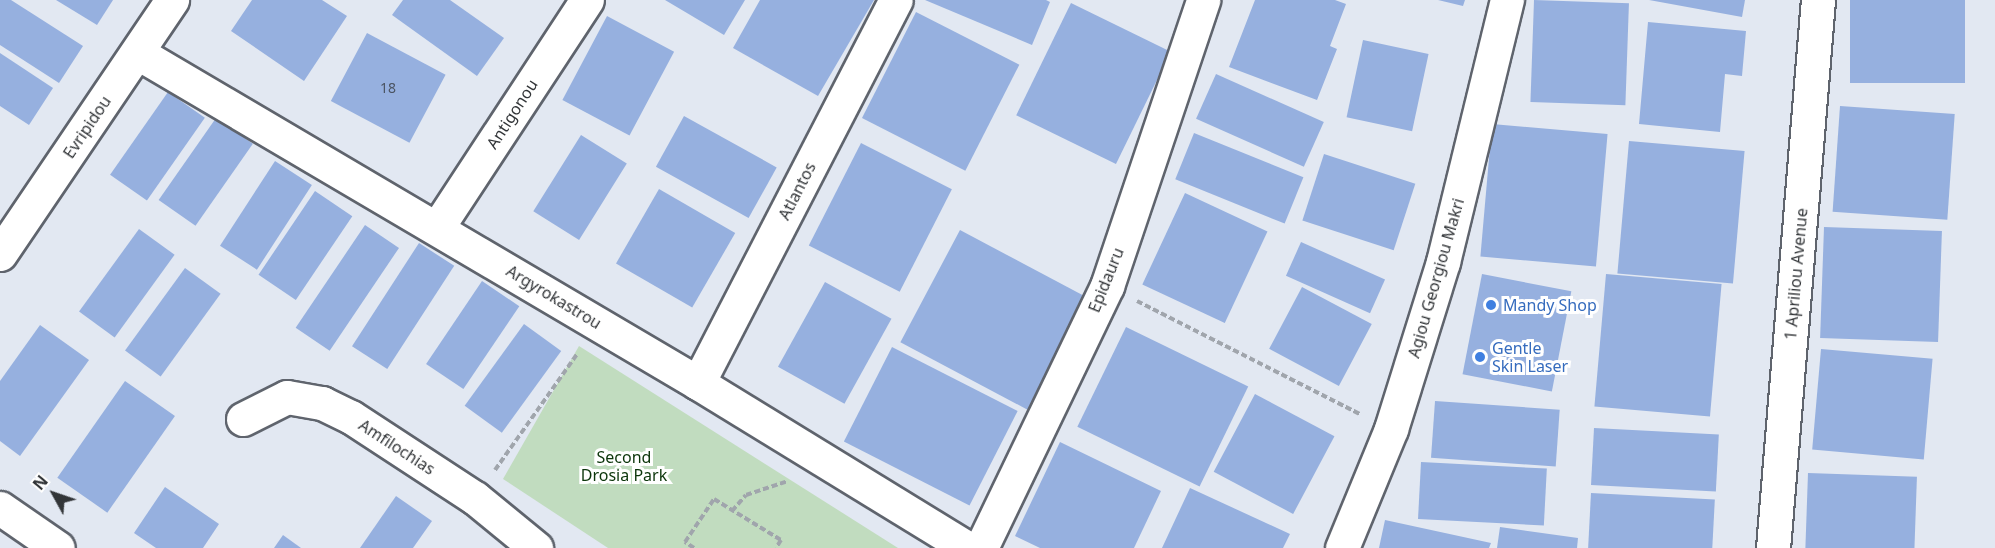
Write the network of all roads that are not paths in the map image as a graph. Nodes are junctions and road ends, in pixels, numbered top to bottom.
1 (172, 0) edge
2 (587, 0) edge
3 (896, 0) edge
4 (1203, 0) edge
5 (1506, 0) edge
6 (1818, 0) edge
7 (138, 53) junction
8 (437, 228) junction
9 (0, 254) edge
10 (698, 383) junction
11 (243, 419) dead end
12 (0, 508) edge
13 (58, 548) edge
14 (537, 548) edge
15 (967, 548) edge
16 (981, 548) edge
17 (1342, 548) edge
18 (1773, 548) edge

1 - 7 street, Evripidou
2 - 8 street, Antigonou
3 - 10 street, Atlantos
4 - 16 street, Epidauru
5 - 17 street, Agiou Georgiou Makri
6 - 18 street, 1 Apriliou Avenue
7 - 8 street, Argyrokastrou
7 - 9 street, Evripidou
8 - 10 street, Argyrokastrou
10 - 15 street, Argyrokastrou
11 - 14 street, Amfilochias
12 - 13 street

